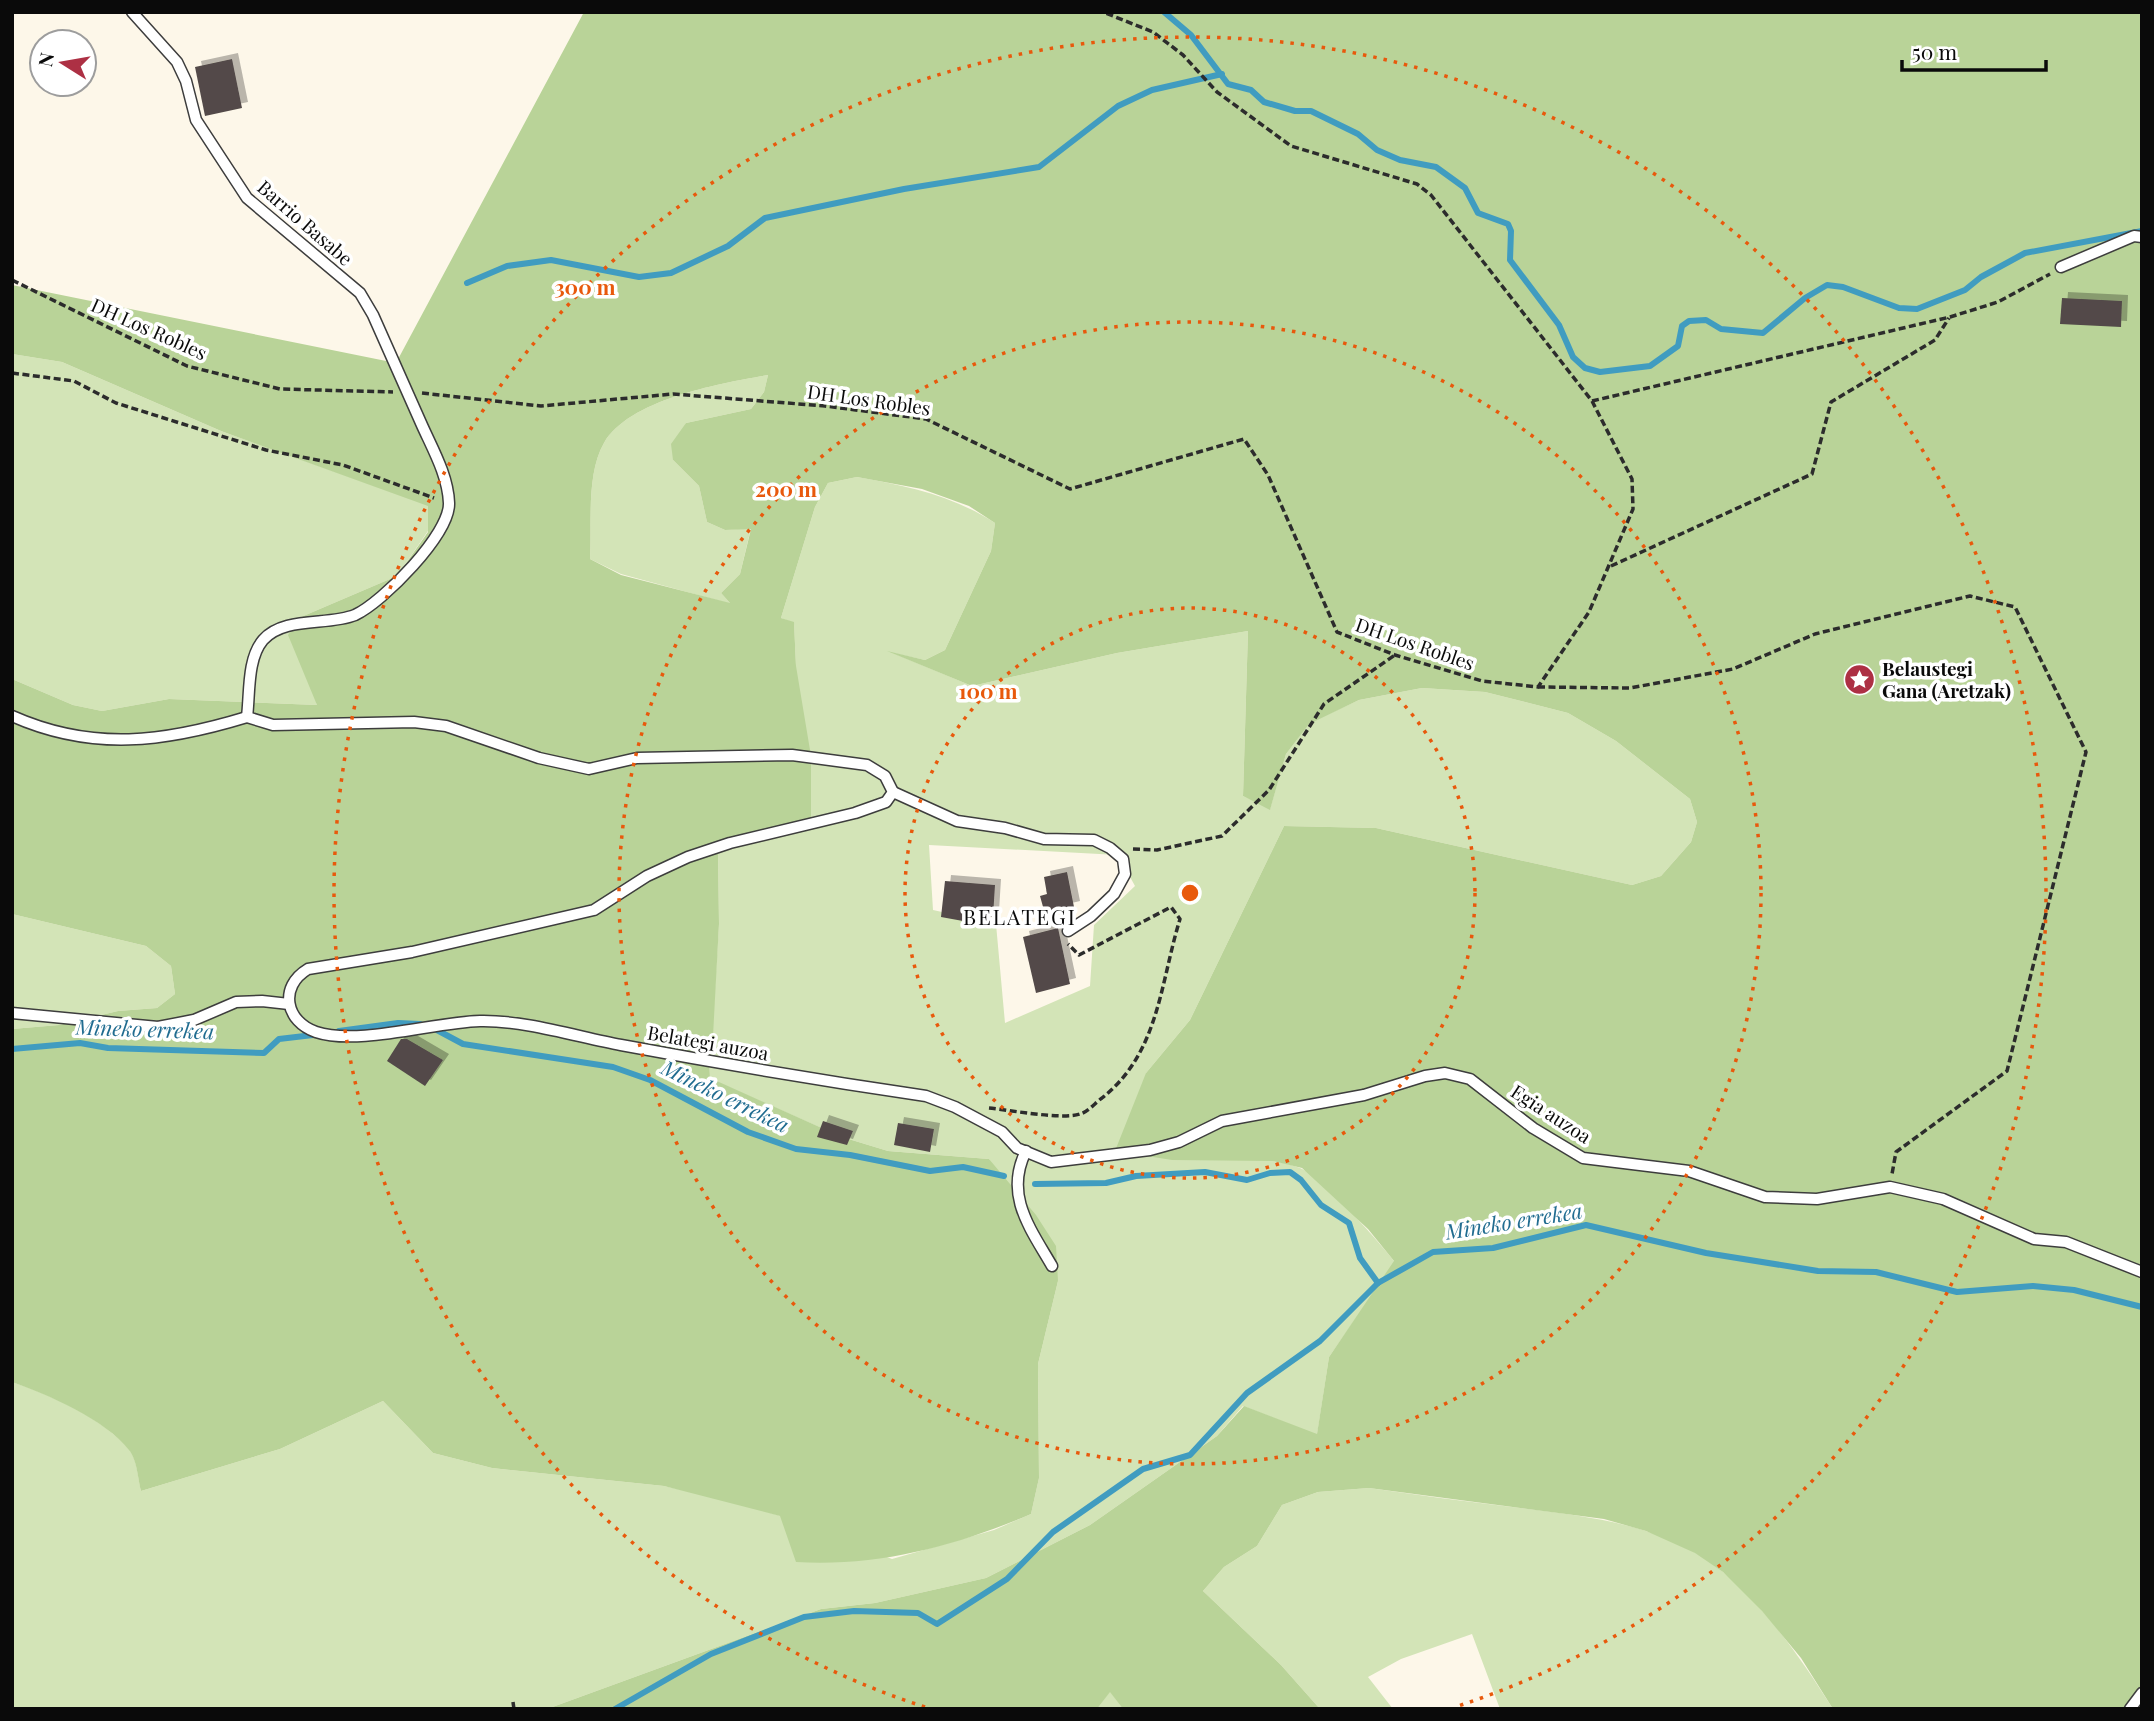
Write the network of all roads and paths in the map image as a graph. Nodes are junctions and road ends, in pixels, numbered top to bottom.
1 (132, 12) edge
2 (1103, 12) edge
3 (2142, 237) edge
4 (2061, 267) joint
5 (12, 280) edge
6 (1950, 317) junction
7 (12, 373) edge
8 (407, 392) junction
9 (1592, 401) junction
10 (449, 505) junction
11 (1609, 567) junction
12 (1395, 655) junction
13 (1538, 687) junction
14 (12, 716) edge
15 (247, 717) junction
16 (892, 792) junction
17 (1110, 848) junction
18 (1068, 932) joint
19 (289, 1004) junction
20 (12, 1013) edge
21 (955, 1107) joint
22 (986, 1107) dead end
23 (1026, 1151) junction
24 (1890, 1187) junction
25 (1052, 1266) dead end
26 (2142, 1272) edge
27 (2142, 1693) edge
28 (513, 1702) dead end
29 (514, 1709) edge
30 (2130, 1709) edge

1 - 8 lane, Barrio Basabe
2 - 9 path
3 - 4 lane
4 - 6 path
5 - 8 path, DH Los Robles
6 - 9 path
6 - 11 path
7 - 10 path
8 - 10 lane, Barrio Basabe
8 - 12 path, DH Los Robles
9 - 11 path
10 - 15 lane
11 - 13 path
12 - 13 path, DH Los Robles
12 - 17 path
13 - 24 path, DH Los Robles
14 - 15 lane
15 - 16 lane
16 - 17 lane
16 - 19 lane
17 - 18 lane
18 - 22 path
19 - 20 lane
19 - 21 lane, Belategi auzoa
21 - 23 lane, Egia auzoa
23 - 24 lane, Egia auzoa
23 - 25 lane
24 - 26 lane, Egia auzoa
27 - 30 lane
28 - 29 path

